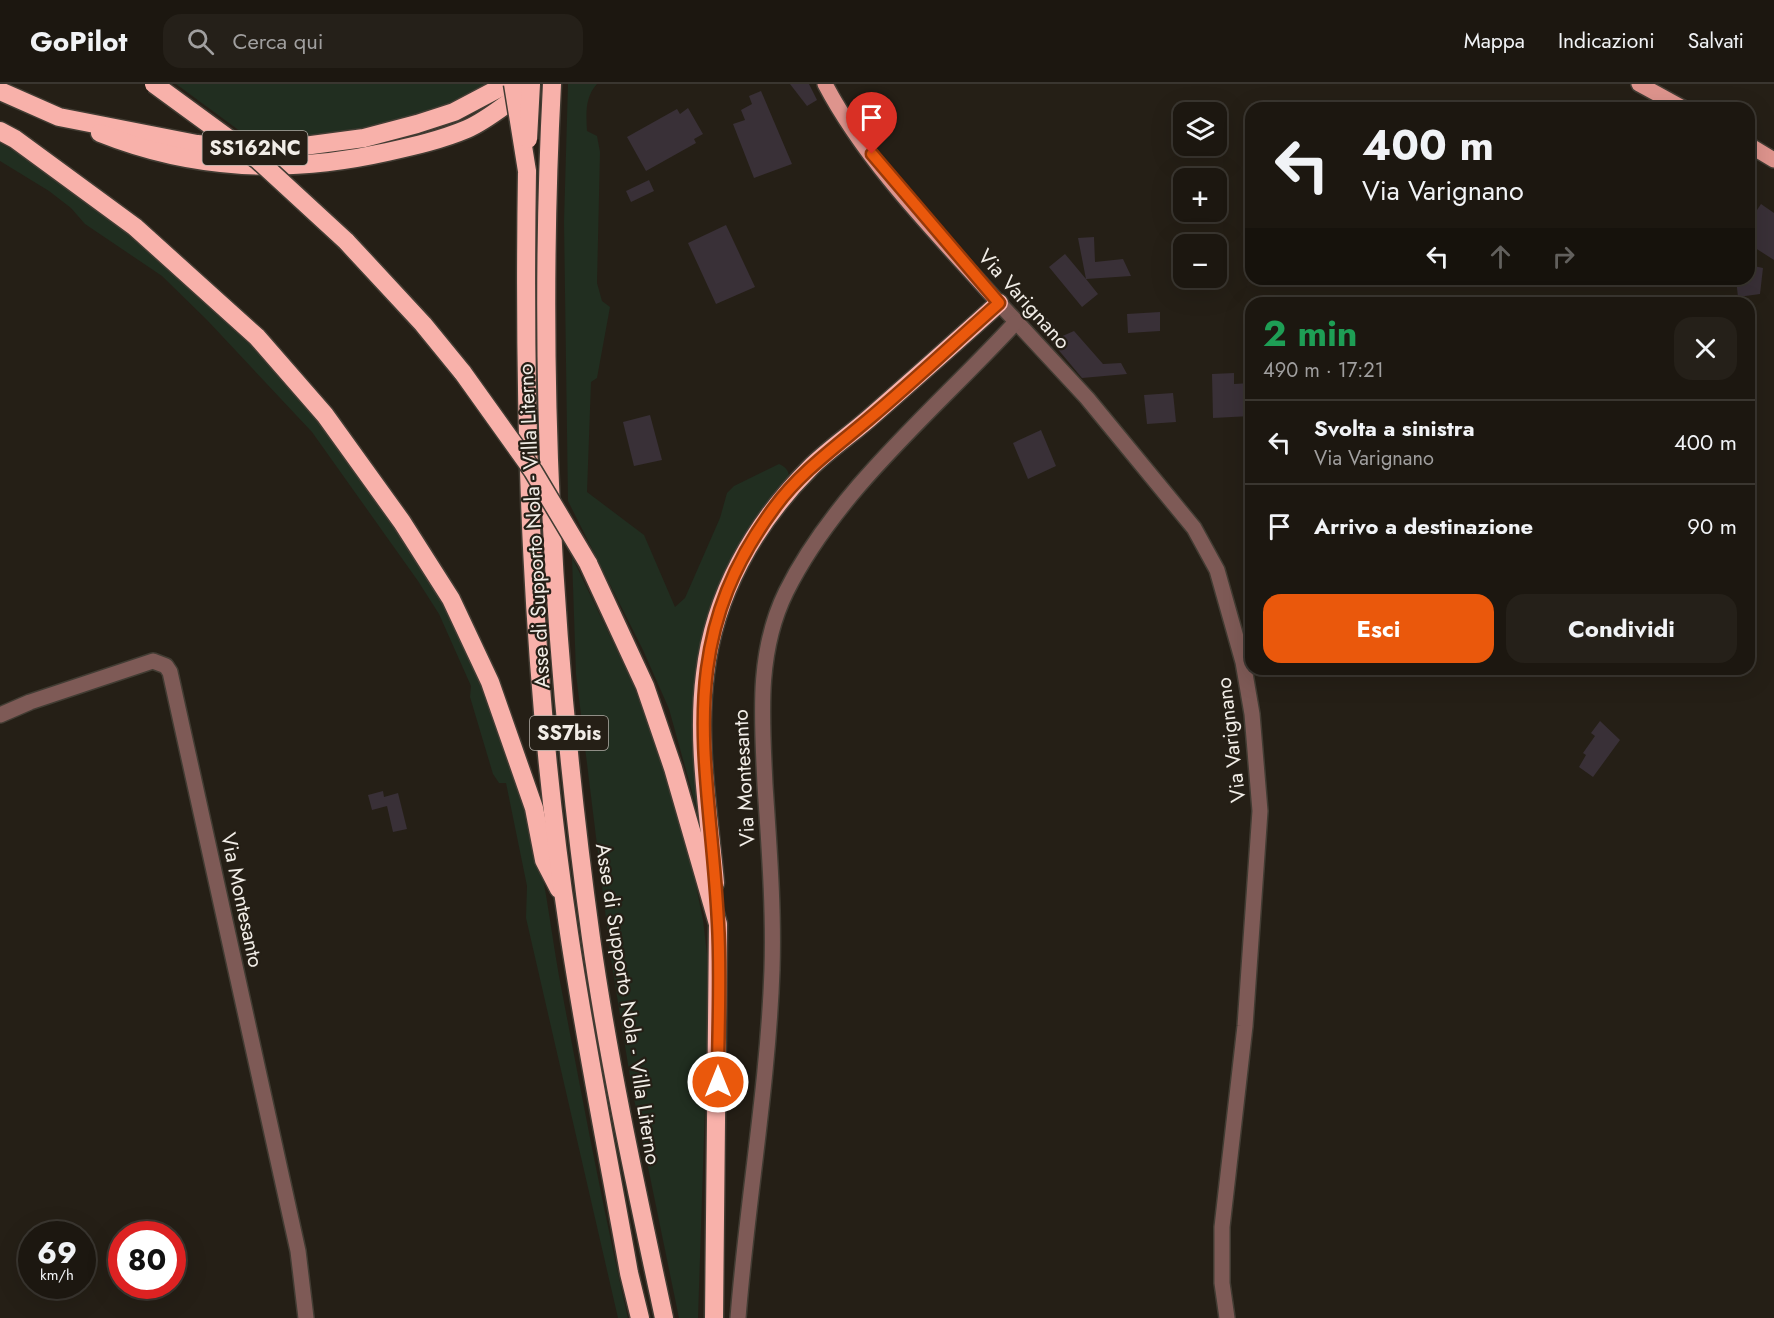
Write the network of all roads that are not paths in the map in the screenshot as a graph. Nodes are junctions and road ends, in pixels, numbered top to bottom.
1 (154, 84) edge
2 (507, 84) edge
3 (513, 84) edge
4 (533, 84) edge
5 (552, 84) edge
6 (825, 84) edge
7 (1641, 84) edge
8 (0, 92) edge
9 (1672, 102) edge
10 (59, 117) junction
11 (0, 131) edge
12 (1755, 149) edge
13 (1774, 160) edge
14 (526, 171) junction
15 (999, 303) junction
16 (1015, 323) junction
17 (1245, 674) edge
18 (1245, 675) edge
19 (0, 716) edge
20 (565, 901) junction
21 (718, 924) junction
22 (306, 1318) edge
23 (640, 1318) edge
24 (664, 1318) edge
25 (714, 1318) edge
26 (738, 1318) edge
27 (1227, 1318) edge

1 - 21 highway, bridge
2 - 10 highway, SS162NC
3 - 14 highway, bridge
4 - 10 highway
4 - 14 highway, Asse di Supporto Nola - Villa Literno / SS7bis, bridge
5 - 24 highway, Asse di Supporto Nola - Villa Literno / SS7bis
6 - 15 main road, Via Varignano
7 - 9 main road
8 - 10 highway, SS162NC
11 - 20 highway
12 - 13 main road
14 - 20 highway, Asse di Supporto Nola - Villa Literno / SS7bis
15 - 16 street, Via Varignano
15 - 21 highway
16 - 17 street, Via Varignano
16 - 26 street, Via Montesanto
18 - 27 street, Via Varignano
19 - 22 street, Via Montesanto
20 - 23 highway, Asse di Supporto Nola - Villa Literno / SS7bis
21 - 25 highway

